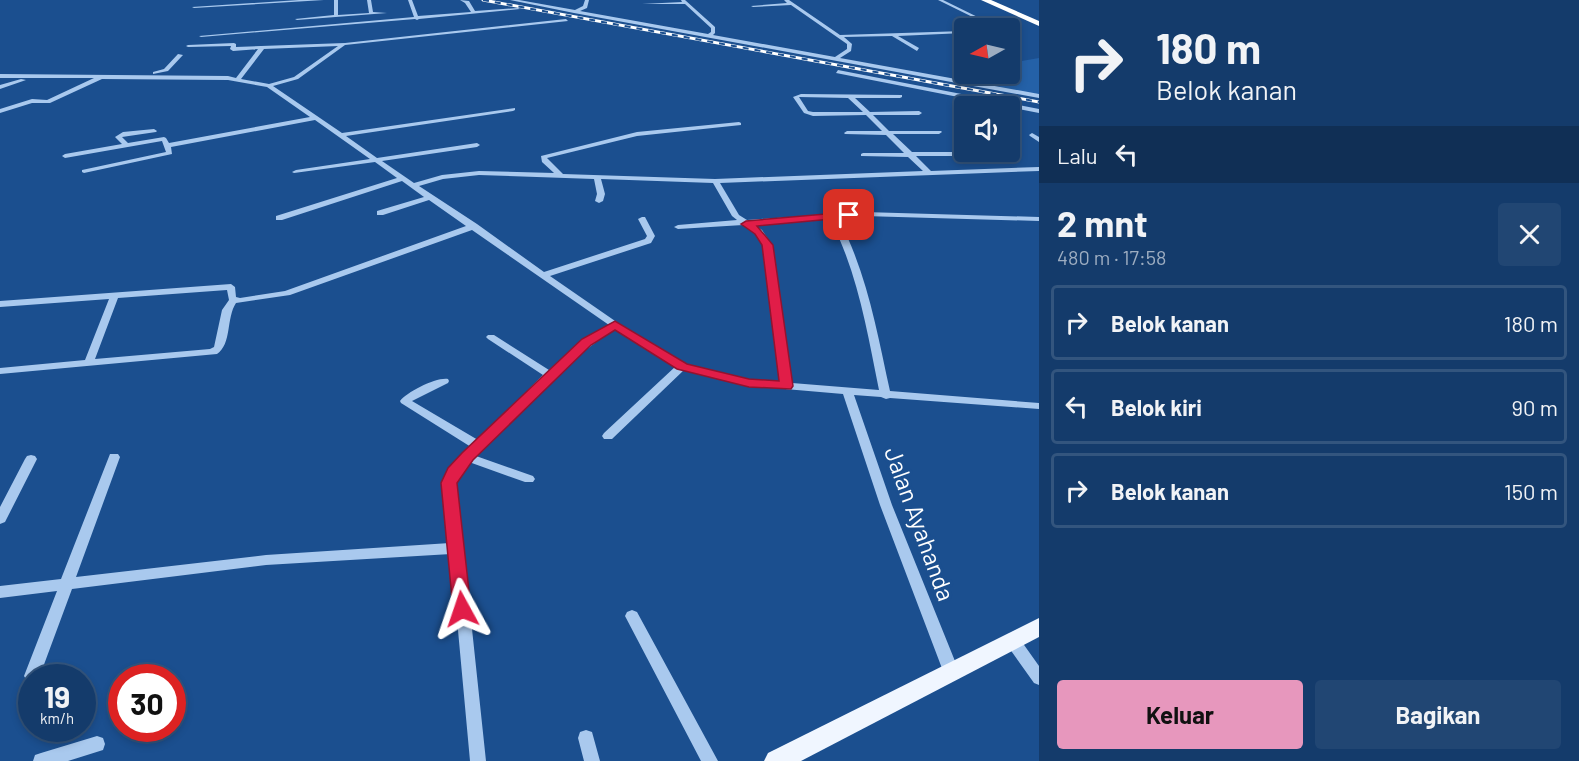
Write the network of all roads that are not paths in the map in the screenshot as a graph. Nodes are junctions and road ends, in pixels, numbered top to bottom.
1 (211, 0) edge
2 (322, 0) edge
3 (336, 0) edge
4 (369, 0) edge
5 (410, 0) edge
6 (462, 0) edge
7 (512, 0) edge
8 (532, 0) edge
9 (587, 0) edge
10 (786, 0) edge
11 (940, 0) edge
12 (985, 0) edge
13 (994, 0) edge
14 (195, 1) edge
15 (304, 1) edge
16 (684, 2) edge
17 (525, 3) junction
18 (644, 4) dead end
19 (792, 4) junction
20 (753, 6) dead end
21 (194, 8) dead end
22 (518, 9) dead end
23 (497, 11) junction
24 (574, 12) junction
25 (385, 13) dead end
26 (474, 13) junction
27 (371, 14) junction
28 (358, 15) junction
29 (458, 15) junction
30 (336, 16) junction
31 (504, 16) dead end
32 (977, 18) edge
33 (417, 19) junction
34 (464, 20) dead end
35 (566, 20) dead end
36 (511, 21) dead end
37 (1039, 22) edge
38 (361, 24) junction
39 (471, 25) dead end
40 (518, 25) junction
41 (940, 27) dead end
42 (478, 30) junction
43 (261, 32) junction
44 (951, 32) joint
45 (893, 35) junction
46 (201, 36) dead end
47 (708, 36) junction
48 (840, 36) junction
49 (361, 42) junction
50 (345, 44) junction
51 (188, 46) dead end
52 (252, 48) junction
53 (262, 48) junction
54 (917, 49) dead end
55 (180, 55) dead end
56 (836, 59) junction
57 (838, 72) dead end
58 (0, 76) edge
59 (32, 77) junction
60 (103, 77) junction
61 (143, 77) junction
62 (239, 78) junction
63 (269, 86) junction
64 (0, 87) edge
65 (850, 96) junction
66 (900, 96) dead end
67 (1039, 96) edge
68 (513, 109) dead end
69 (0, 111) edge
70 (1039, 111) edge
71 (919, 113) dead end
72 (868, 114) junction
73 (317, 118) junction
74 (739, 124) dead end
75 (154, 131) dead end
76 (939, 132) dead end
77 (847, 133) dead end
78 (887, 133) junction
79 (344, 135) junction
80 (1032, 135) dead end
81 (1039, 140) edge
82 (127, 145) junction
83 (168, 145) junction
84 (477, 145) dead end
85 (908, 154) junction
86 (954, 154) edge
87 (863, 155) dead end
88 (65, 156) dead end
89 (379, 160) junction
90 (1039, 169) edge
91 (84, 171) dead end
92 (296, 172) dead end
93 (928, 172) junction
94 (561, 176) junction
95 (404, 178) junction
96 (597, 178) junction
97 (715, 181) junction
98 (414, 185) junction
99 (431, 197) junction
100 (599, 201) dead end
101 (380, 213) dead end
102 (833, 216) junction
103 (279, 218) dead end
104 (642, 219) dead end
105 (1039, 219) edge
106 (746, 224) junction
107 (474, 226) junction
108 (678, 227) dead end
109 (545, 274) junction
110 (115, 295) junction
111 (234, 300) junction
112 (0, 304) edge
113 (615, 325) junction
114 (491, 337) dead end
115 (89, 363) junction
116 (682, 366) junction
117 (0, 371) edge
118 (550, 375) junction
119 (444, 381) dead end
120 (786, 386) junction
121 (848, 392) junction
122 (886, 396) junction
123 (1039, 406) edge
124 (608, 436) dead end
125 (479, 446) junction
126 (114, 457) dead end
127 (467, 457) junction
128 (31, 459) dead end
129 (529, 479) dead end
130 (0, 519) edge
131 (457, 548) junction
132 (64, 584) junction
133 (0, 592) edge
134 (632, 616) dead end
135 (1039, 627) edge
136 (1012, 640) junction
137 (36, 664) edge
138 (951, 671) junction
139 (1039, 678) edge
140 (586, 738) dead end
141 (97, 744) dead end
142 (41, 761) edge
143 (478, 761) edge
144 (592, 761) edge
145 (710, 761) edge
146 (776, 761) edge

1 - 14 street
2 - 15 street
3 - 30 street
4 - 27 street
5 - 33 street
6 - 26 street
7 - 17 street
8 - 17 street
9 - 24 street
10 - 19 street
11 - 32 street
12 - 37 highway
13 - 37 highway
15 - 21 street
15 - 30 street
16 - 18 street
16 - 47 street
17 - 24 street
19 - 20 street
19 - 48 street
22 - 23 street
23 - 26 street
23 - 31 street
24 - 47 street
25 - 27 street
26 - 29 street
27 - 28 street
28 - 30 street
28 - 38 street
29 - 33 street
29 - 34 street
33 - 38 street
35 - 40 street
36 - 40 street
38 - 43 street
38 - 49 street
39 - 42 street
40 - 42 street
41 - 44 street
42 - 49 street
43 - 46 street
43 - 52 street
44 - 45 street
45 - 48 street
45 - 54 street
47 - 56 street
48 - 56 street
49 - 50 street
50 - 53 street
50 - 63 street
51 - 52 street
52 - 53 street
53 - 62 street
55 - 61 street
56 - 67 street
57 - 70 street
58 - 59 street
59 - 60 street
59 - 64 street
60 - 61 street
60 - 69 street
61 - 62 street
62 - 63 street
63 - 73 street
65 - 66 street
65 - 72 street
65 - 72 street
68 - 79 street
71 - 72 street
72 - 78 street
73 - 79 street
73 - 83 street
74 - 94 street
75 - 82 street
76 - 78 street
77 - 78 street
78 - 85 street
79 - 89 street
80 - 81 street
82 - 83 street
82 - 88 street
83 - 91 street
84 - 89 street
85 - 86 street
85 - 87 street
85 - 93 street
89 - 92 street
89 - 95 street
90 - 93 street
93 - 97 street
94 - 96 street
94 - 98 street
95 - 98 street
95 - 103 street
96 - 97 street
96 - 100 street
97 - 106 street
98 - 99 street
99 - 101 street
99 - 107 street
102 - 105 street
102 - 106 street
102 - 122 street
104 - 109 street
106 - 108 street
106 - 120 street
107 - 109 street
107 - 111 street
109 - 113 street
110 - 111 street
110 - 112 street
110 - 115 street
111 - 115 street
113 - 116 street
113 - 118 street
114 - 118 street
115 - 117 street
116 - 120 street
116 - 124 street
118 - 125 street
119 - 125 street
120 - 121 street
121 - 122 street
121 - 138 street, Jalan Ayahanda
122 - 123 street
125 - 127 street
126 - 132 street
127 - 129 street
127 - 131 street
128 - 130 street
131 - 132 street
131 - 143 street
132 - 133 street
132 - 137 street
134 - 145 street
135 - 136 main road
136 - 138 main road
136 - 139 street
138 - 146 main road
140 - 144 street
141 - 142 street

